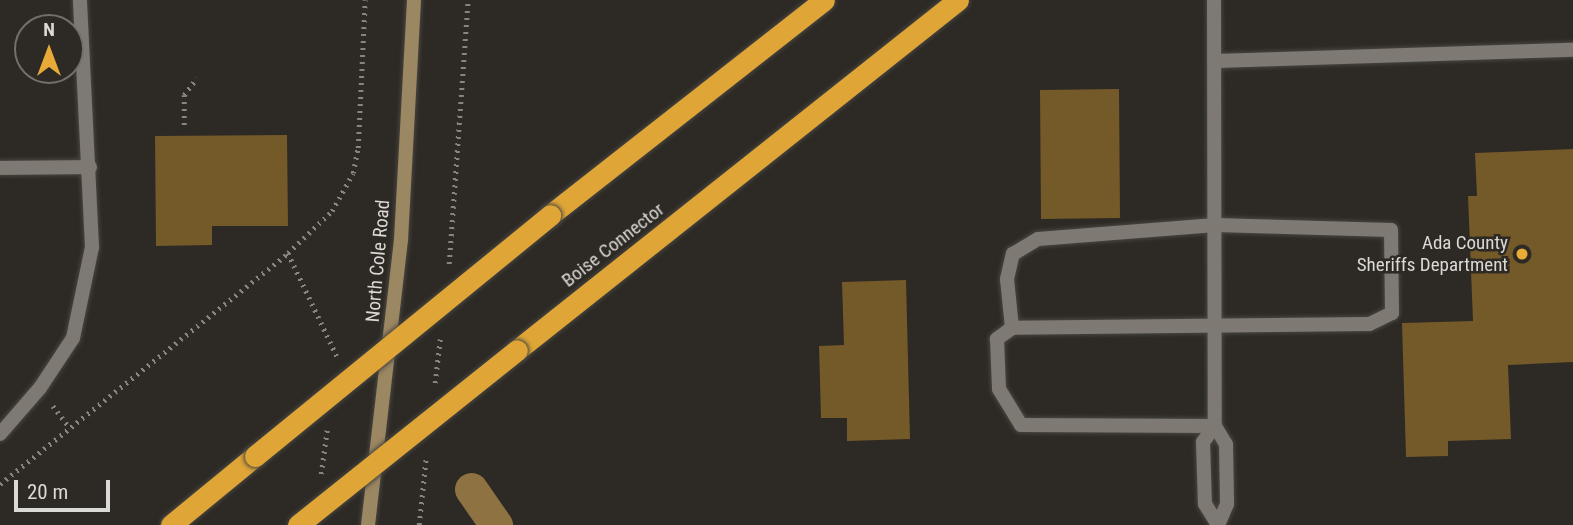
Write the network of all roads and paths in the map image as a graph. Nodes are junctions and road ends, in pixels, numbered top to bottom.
1 (80, 0) edge
2 (365, 0) edge
3 (414, 0) edge
4 (824, 0) edge
5 (958, 0) edge
6 (1214, 0) edge
7 (1573, 50) edge
8 (1215, 61) junction
9 (197, 78) dead end
10 (184, 125) dead end
11 (90, 167) junction
12 (0, 168) edge
13 (1215, 225) junction
14 (1215, 327) junction
15 (1013, 328) junction
16 (1215, 426) junction
17 (0, 434) edge
18 (0, 484) edge
19 (171, 525) edge
20 (298, 525) edge
21 (368, 525) edge
22 (1218, 525) edge

1 - 11 lane
2 - 18 path
3 - 21 main road, North Cole Road
4 - 19 highway, bridge
5 - 20 highway, Boise Connector, bridge
6 - 8 lane
7 - 8 lane
8 - 13 lane
9 - 10 path
11 - 12 lane
11 - 17 lane
13 - 14 lane
13 - 14 lane
13 - 15 lane
14 - 15 lane
14 - 16 lane
15 - 16 lane
16 - 22 lane
16 - 22 lane

